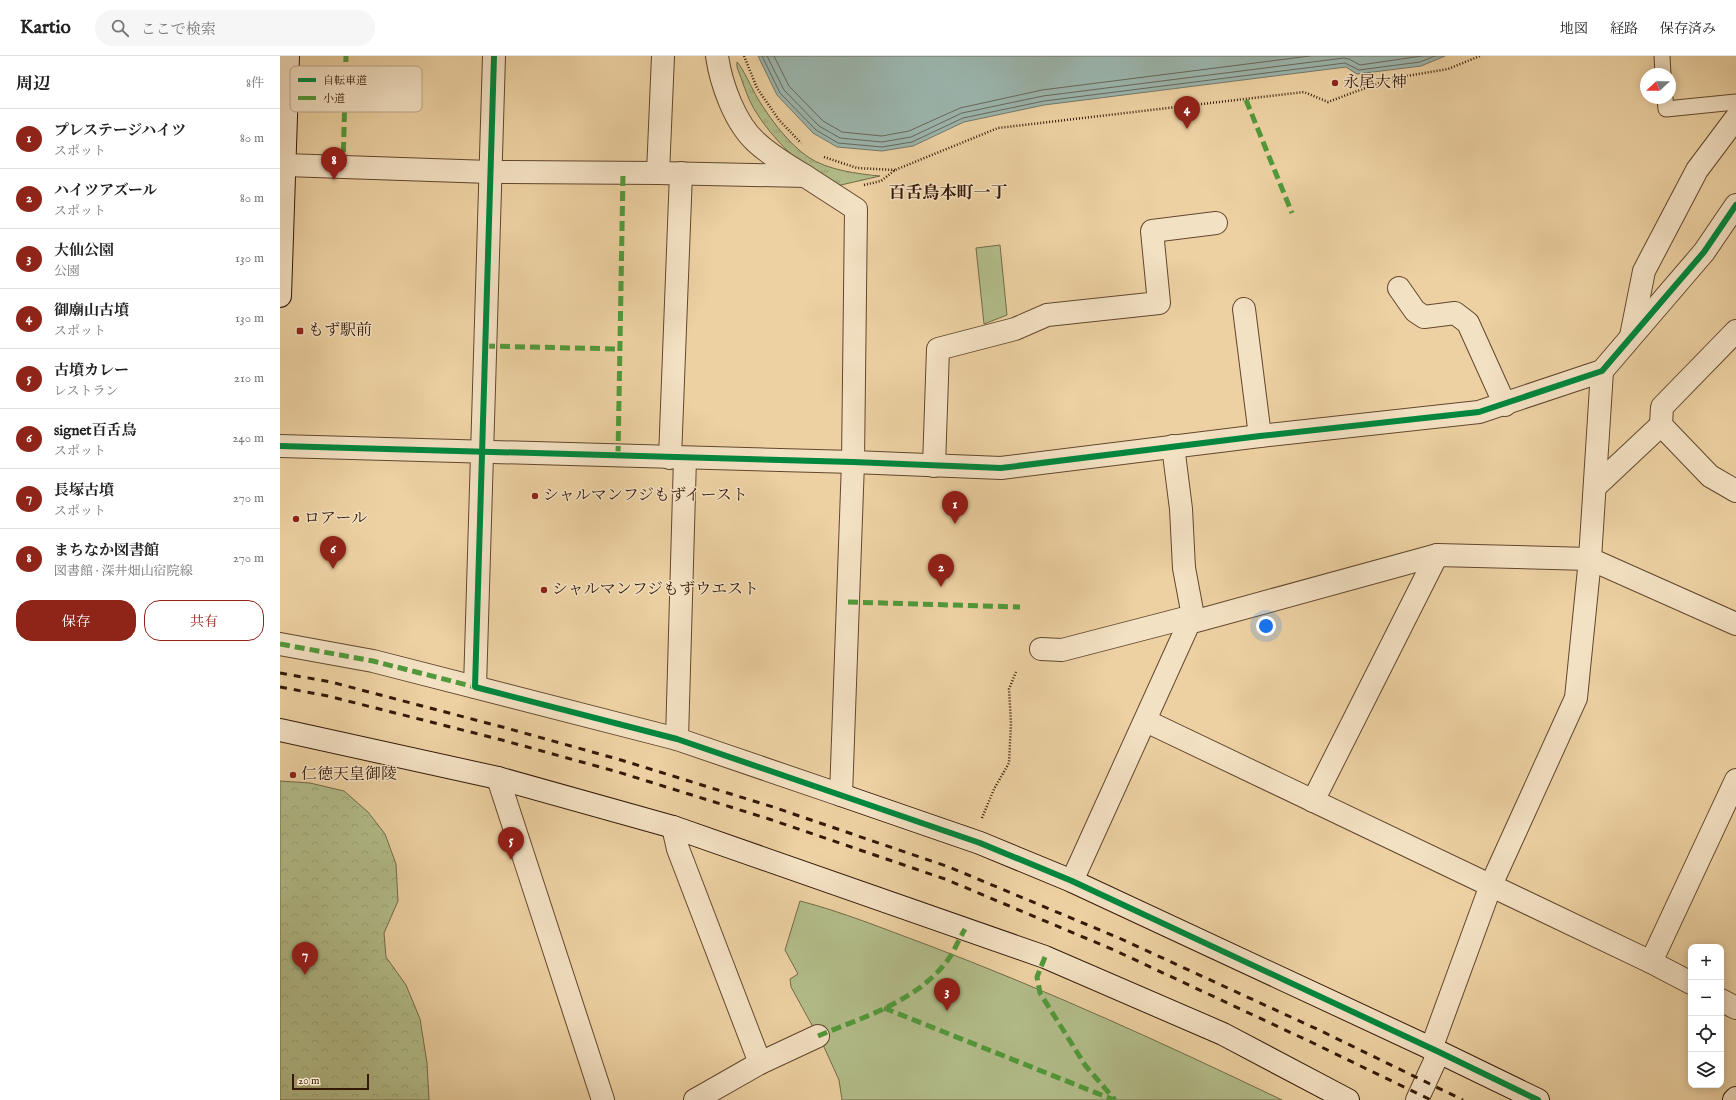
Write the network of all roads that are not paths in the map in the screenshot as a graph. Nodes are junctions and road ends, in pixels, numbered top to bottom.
1 (288, 56) edge
2 (494, 56) edge
3 (662, 56) edge
4 (717, 56) edge
5 (1662, 56) edge
6 (1663, 68) edge
7 (1736, 102) edge
8 (1666, 104) edge
9 (1736, 118) edge
10 (283, 162) edge
11 (490, 172) junction
12 (658, 173) junction
13 (681, 173) junction
14 (805, 176) junction
15 (1736, 205) edge
16 (1216, 223) dead end
17 (1399, 288) dead end
18 (280, 290) edge
19 (280, 296) edge
20 (1244, 309) dead end
21 (1736, 331) edge
22 (1631, 337) junction
23 (1602, 371) junction
24 (1505, 405) junction
25 (1660, 425) junction
26 (1260, 436) junction
27 (280, 446) edge
28 (1173, 446) junction
29 (482, 452) junction
30 (678, 458) junction
31 (853, 462) junction
32 (934, 466) junction
33 (1595, 487) junction
34 (1736, 491) edge
35 (1437, 555) junction
36 (1590, 559) junction
37 (1191, 619) junction
38 (1736, 624) edge
39 (280, 644) edge
40 (1041, 649) dead end
41 (475, 687) junction
42 (1146, 721) junction
43 (280, 730) edge
44 (677, 739) junction
45 (498, 778) junction
46 (1736, 780) edge
47 (841, 795) junction
48 (1313, 801) junction
49 (673, 827) junction
50 (1072, 881) junction
51 (1491, 885) junction
52 (1651, 962) junction
53 (1688, 981) edge
54 (1724, 1002) edge
55 (1736, 1008) edge
56 (818, 1036) dead end
57 (1435, 1050) junction
58 (760, 1063) junction
59 (603, 1100) edge
60 (695, 1100) edge
61 (1348, 1100) edge
62 (1417, 1100) edge
63 (1538, 1100) edge

1 - 10 street
2 - 11 street
3 - 12 street
4 - 14 street
5 - 6 lane
7 - 8 lane
9 - 22 street
10 - 11 street
10 - 18 street
11 - 12 street
11 - 29 street
12 - 13 street
13 - 14 street
13 - 30 street
14 - 31 street
15 - 22 street
16 - 32 street
17 - 24 street
18 - 19 street
20 - 26 street
21 - 25 street
22 - 23 street
23 - 24 street
23 - 33 street
24 - 26 street
25 - 33 street
25 - 34 street
26 - 28 street
27 - 29 street
28 - 32 street
28 - 37 street
29 - 30 street
29 - 41 street
30 - 31 street
30 - 44 street
31 - 32 street
31 - 47 street
33 - 36 street
35 - 36 street
35 - 37 street
35 - 48 street
36 - 38 street
36 - 51 street
37 - 40 street
37 - 42 street
39 - 41 street
41 - 44 street
42 - 48 street
42 - 50 street
43 - 45 street
44 - 47 street
45 - 49 street
45 - 59 street
46 - 52 street
47 - 50 street
48 - 51 street
49 - 58 street
49 - 61 street
50 - 57 street
51 - 52 street
51 - 57 street
52 - 53 street
54 - 55 street
56 - 58 street
57 - 62 street
57 - 63 street
58 - 60 street

